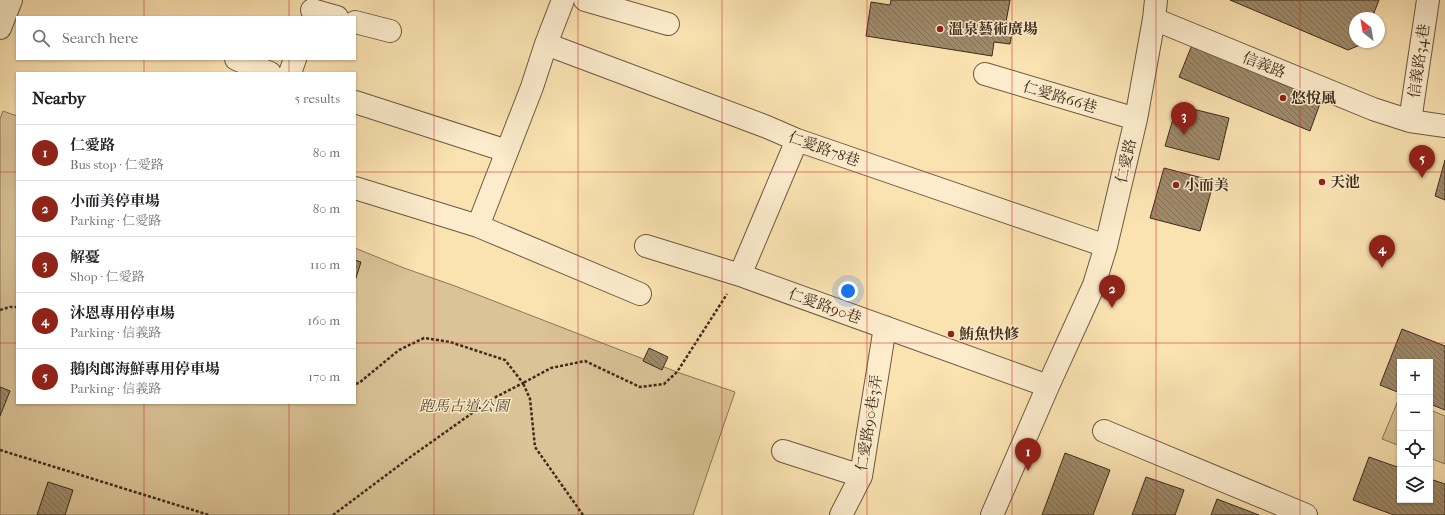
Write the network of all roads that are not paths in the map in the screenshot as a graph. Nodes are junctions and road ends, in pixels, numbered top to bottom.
1 (11, 0) edge
2 (563, 0) edge
3 (585, 0) edge
4 (1428, 0) edge
5 (312, 9) edge
6 (1154, 10) edge
7 (333, 16) edge
8 (356, 22) edge
9 (668, 24) dead end
10 (0, 28) edge
11 (390, 32) dead end
12 (546, 44) junction
13 (238, 60) edge
14 (295, 60) edge
15 (268, 72) edge
16 (290, 72) edge
17 (985, 74) dead end
18 (356, 102) edge
19 (1136, 119) junction
20 (1410, 122) junction
21 (1445, 126) edge
22 (797, 140) junction
23 (507, 151) junction
24 (356, 188) edge
25 (478, 226) junction
26 (646, 246) dead end
27 (1106, 246) junction
28 (740, 275) junction
29 (640, 294) dead end
30 (885, 327) junction
31 (1048, 386) junction
32 (1104, 431) dead end
33 (783, 451) dead end
34 (861, 476) junction
35 (841, 515) edge
36 (992, 515) edge
37 (1306, 515) edge

1 - 10 street
2 - 12 street
3 - 9 street
4 - 20 street, 信義路34巷
5 - 7 street
6 - 19 street, 仁愛路
6 - 20 street, 信義路
8 - 11 street
12 - 22 street, 仁愛路78巷
12 - 23 street
13 - 15 street
14 - 16 street
17 - 19 street, 仁愛路66巷
18 - 23 street
19 - 27 street, 仁愛路
20 - 21 street, 信義路
22 - 27 street, 仁愛路78巷
22 - 28 street
23 - 25 street
24 - 25 street
25 - 29 street
26 - 28 street, 仁愛路90巷
27 - 31 street, 仁愛路
28 - 30 street, 仁愛路90巷
30 - 31 street, 仁愛路90巷
30 - 34 street, 仁愛路90巷3弄
31 - 36 street, 仁愛路
32 - 37 street
33 - 34 street
34 - 35 street, 仁愛路90巷3弄

